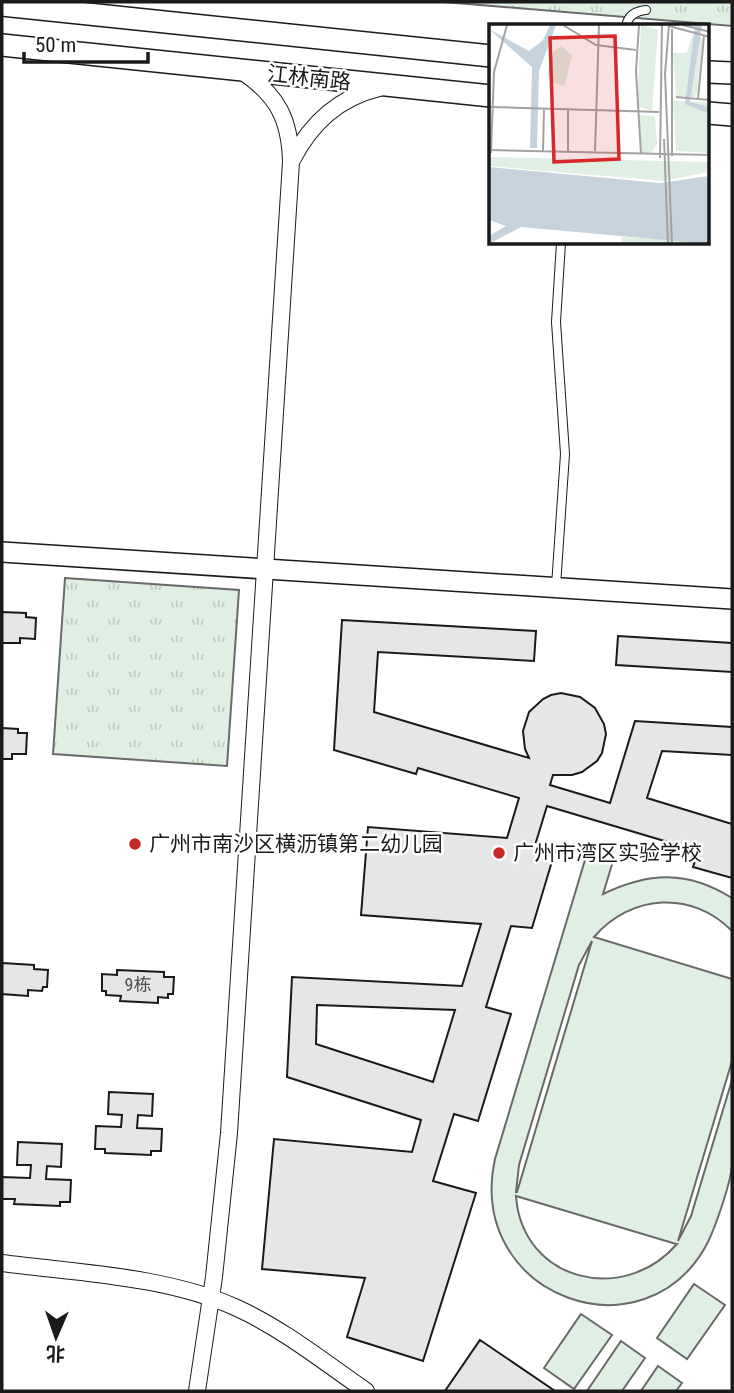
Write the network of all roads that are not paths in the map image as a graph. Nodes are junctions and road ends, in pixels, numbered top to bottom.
1 (2, 5) edge
2 (646, 10) dead end
3 (627, 24) edge
4 (2, 45) edge
5 (489, 56) edge
6 (241, 70) junction
7 (710, 72) edge
8 (732, 74) edge
9 (388, 86) junction
10 (489, 96) edge
11 (710, 113) edge
12 (732, 115) edge
13 (291, 162) junction
14 (561, 245) edge
15 (2, 552) edge
16 (265, 569) junction
17 (556, 587) junction
18 (732, 599) edge
19 (2, 1263) edge
20 (211, 1298) junction
21 (197, 1391) edge
22 (366, 1391) edge

1 - 5 main road, 江林南路
2 - 3 lane
4 - 6 main road, 江林南路
6 - 9 main road, 江林南路
6 - 13 street
7 - 8 main road
9 - 10 main road, 江林南路
9 - 13 street
11 - 12 main road
13 - 16 street
14 - 17 lane
15 - 16 street
16 - 17 street
16 - 20 street
17 - 18 street
19 - 20 street
20 - 21 street
20 - 22 street

